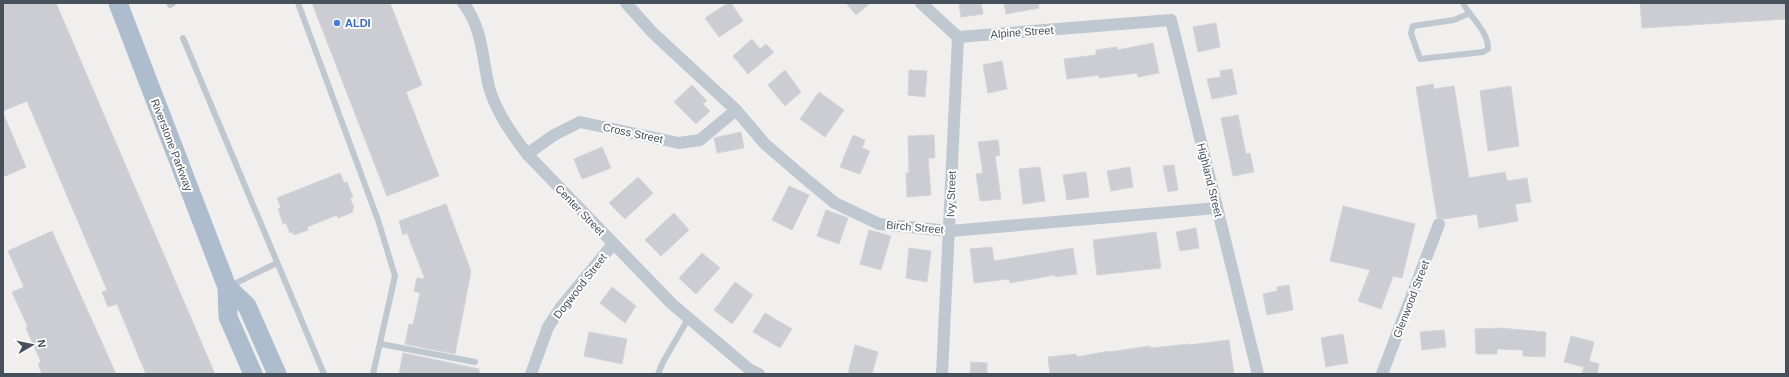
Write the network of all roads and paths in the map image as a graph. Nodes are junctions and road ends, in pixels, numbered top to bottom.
1 (118, 3) edge
2 (169, 3) edge
3 (174, 3) edge
4 (298, 3) edge
5 (463, 3) edge
6 (626, 3) edge
7 (921, 3) edge
8 (1463, 3) edge
9 (1468, 14) junction
10 (1137, 23) joint
11 (958, 37) junction
12 (183, 38) dead end
13 (736, 110) junction
14 (527, 154) junction
15 (1217, 208) junction
16 (1439, 224) dead end
17 (950, 230) junction
18 (613, 244) junction
19 (277, 263) junction
20 (227, 287) junction
21 (688, 320) junction
22 (381, 344) junction
23 (475, 362) dead end
24 (752, 372) edge
25 (253, 374) edge
26 (277, 374) edge
27 (324, 374) edge
28 (373, 374) edge
29 (531, 374) edge
30 (658, 374) edge
31 (942, 374) edge
32 (1258, 374) edge
33 (1382, 374) edge

1 - 20 main road, Riverstone Parkway
2 - 3 lane
4 - 22 lane
5 - 14 street, Center Street
6 - 13 street, Birch Street
7 - 11 street
8 - 9 lane
9 - 9 lane
10 - 11 street, Alpine Street
10 - 15 street, Highland Street
11 - 17 street, Ivy Street
12 - 19 lane
13 - 14 street, Cross Street
13 - 17 street, Birch Street
14 - 18 street, Center Street
15 - 17 street, Birch Street
15 - 32 street, Highland Street
16 - 33 street, Glenwood Street
17 - 31 street, Ivy Street
18 - 21 street, Center Street
18 - 29 street, Dogwood Street
19 - 20 lane
19 - 27 lane
20 - 25 main road, Riverstone Parkway
20 - 26 main road, Riverstone Parkway
21 - 24 street, Center Street
21 - 30 lane
22 - 23 lane
22 - 28 lane

